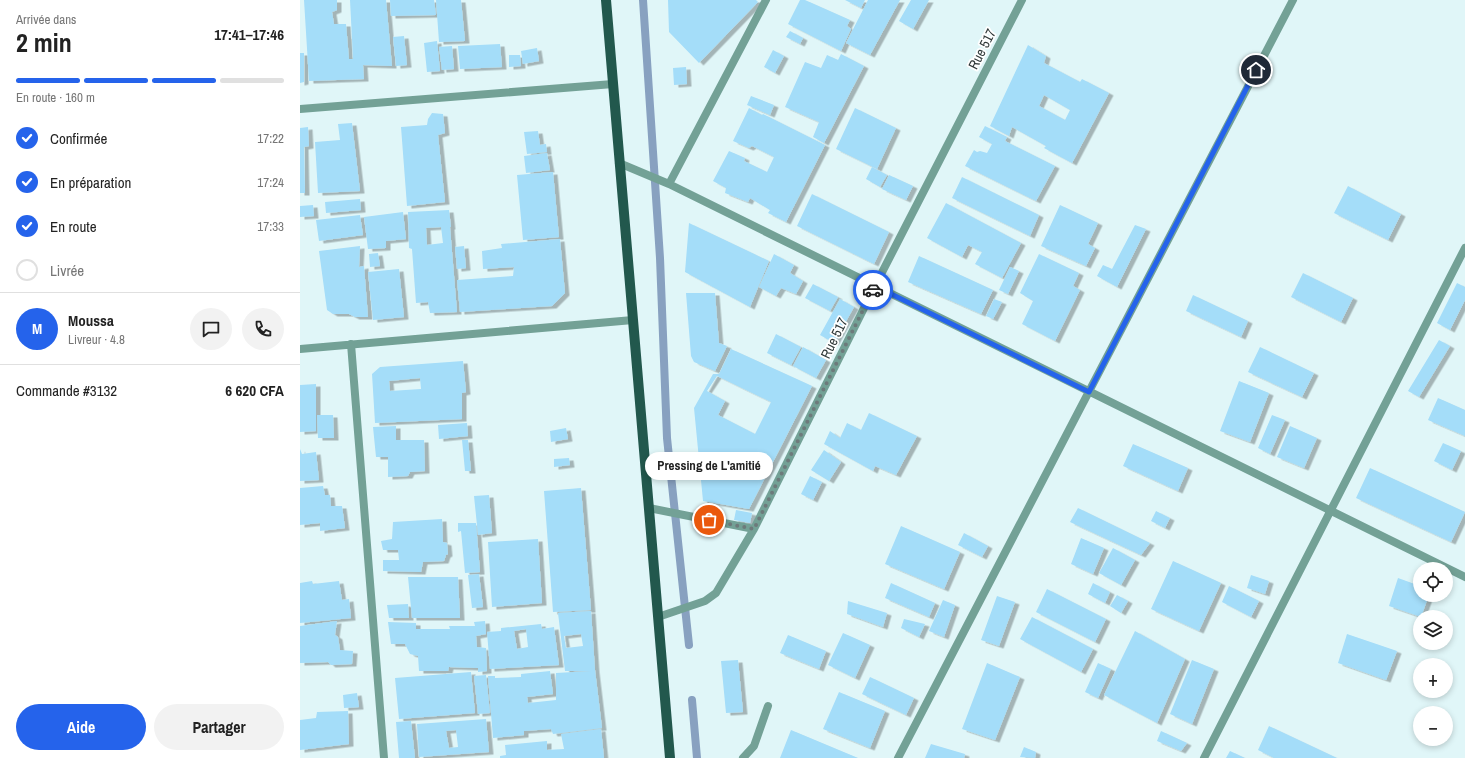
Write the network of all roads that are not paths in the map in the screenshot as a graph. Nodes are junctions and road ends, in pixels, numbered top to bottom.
1 (606, 0) edge
2 (766, 0) edge
3 (1022, 0) edge
4 (1293, 0) edge
5 (613, 84) junction
6 (300, 109) edge
7 (619, 163) junction
8 (669, 184) junction
9 (1465, 248) edge
10 (875, 286) junction
11 (633, 320) junction
12 (351, 344) junction
13 (300, 349) edge
14 (1089, 392) junction
15 (648, 508) junction
16 (1330, 511) junction
17 (754, 529) junction
18 (1465, 577) edge
19 (658, 617) junction
20 (768, 706) dead end
21 (384, 758) edge
22 (670, 758) edge
23 (743, 758) edge
24 (898, 758) edge
25 (1204, 758) edge

1 - 5 main road
2 - 8 street
3 - 10 street, Rue 517
4 - 14 street
5 - 6 street
5 - 7 main road
7 - 8 street
7 - 11 main road
8 - 10 street
9 - 16 street
10 - 14 street
10 - 17 street, Rue 517
11 - 12 street
11 - 15 main road
12 - 13 street
12 - 21 street
14 - 16 street
14 - 24 street
15 - 17 street
15 - 19 main road
16 - 18 street
16 - 25 street
17 - 19 street, Rue 517
19 - 22 main road
20 - 23 street

